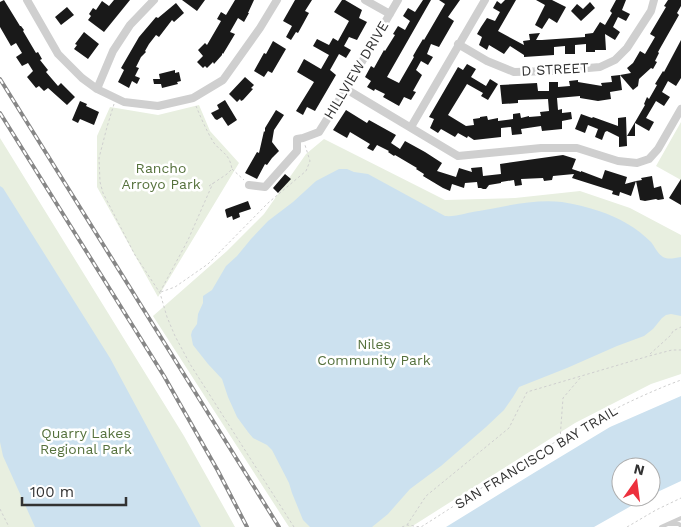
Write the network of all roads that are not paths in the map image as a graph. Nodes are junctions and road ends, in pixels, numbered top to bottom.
1 (27, 0) edge
2 (154, 0) edge
3 (277, 0) edge
4 (365, 0) edge
5 (398, 0) edge
6 (485, 0) edge
7 (654, 0) edge
8 (390, 14) junction
9 (458, 44) junction
10 (97, 89) junction
11 (346, 89) junction
12 (681, 110) edge
13 (411, 128) junction
14 (249, 184) road end
15 (681, 518) edge
16 (668, 524) junction
17 (681, 526) edge
18 (660, 527) edge

1 - 10 street
2 - 10 street
3 - 10 street
4 - 8 street
5 - 8 street, HILLVIEW DRIVE
6 - 9 street
7 - 9 street, D STREET
8 - 11 street, HILLVIEW DRIVE
9 - 13 street
11 - 13 street
11 - 14 street, HILLVIEW DRIVE
12 - 13 street
15 - 16 lane
16 - 17 lane
16 - 18 lane

